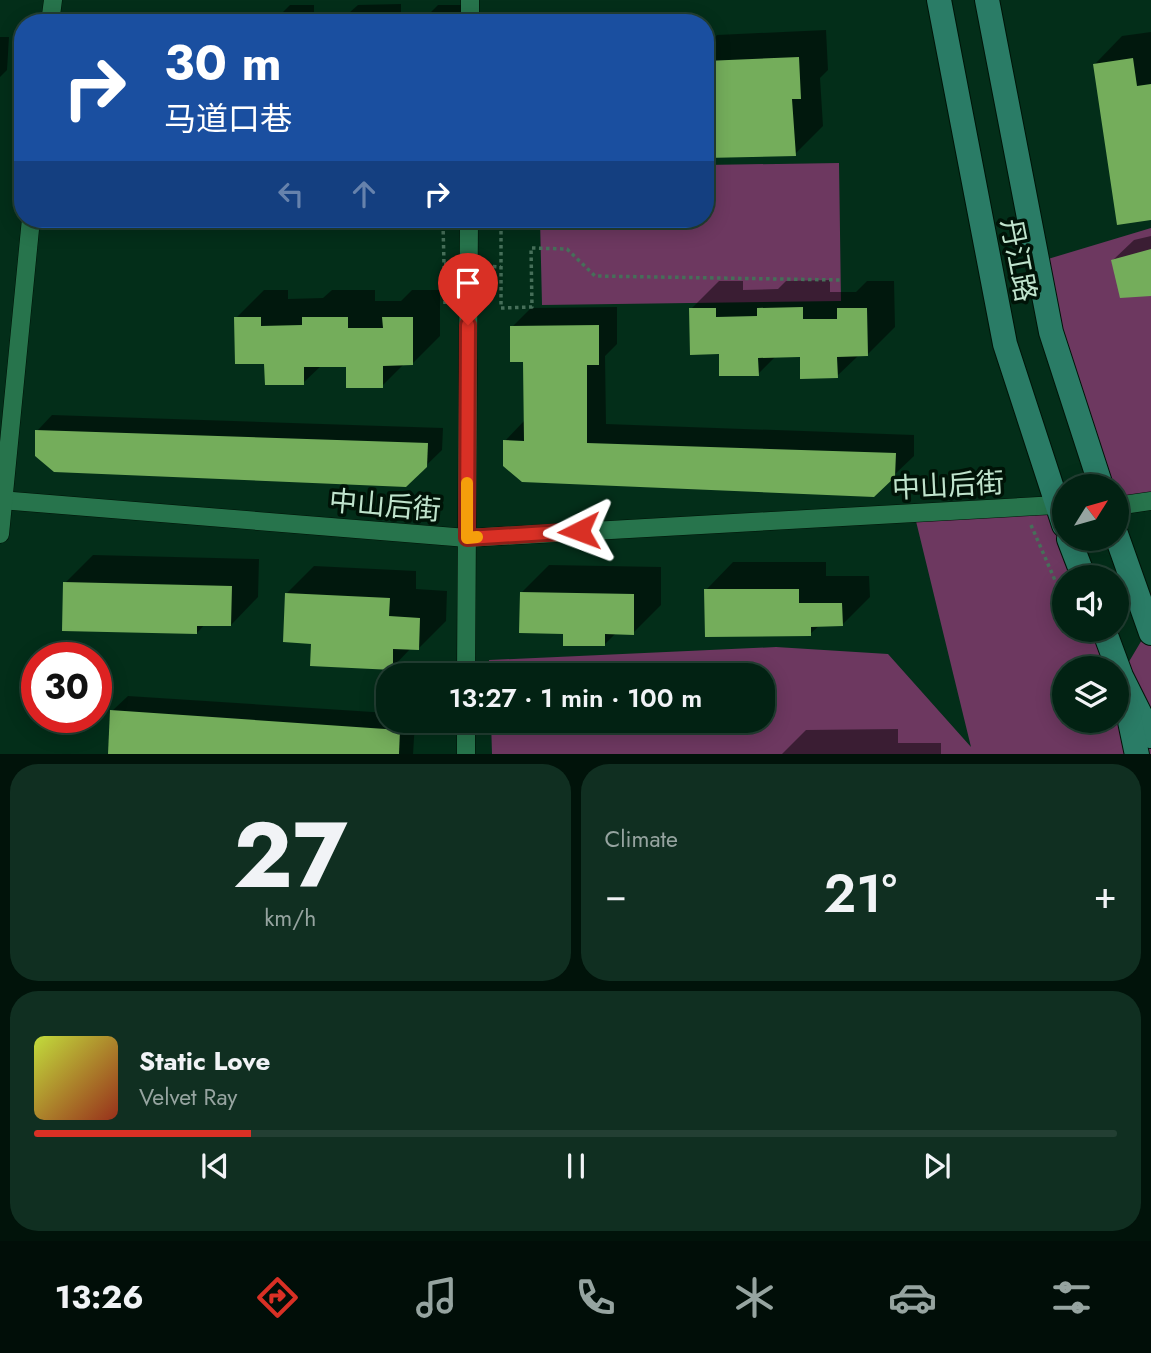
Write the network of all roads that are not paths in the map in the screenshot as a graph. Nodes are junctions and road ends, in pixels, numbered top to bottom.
1 (939, 0) edge
2 (987, 0) edge
3 (30, 228) edge
4 (469, 228) edge
5 (1097, 474) edge
6 (1052, 490) edge
7 (2, 500) edge
8 (1151, 501) edge
9 (1129, 504) edge
10 (1052, 513) edge
11 (0, 534) edge
12 (467, 538) junction
13 (1122, 551) edge
14 (1150, 631) edge
15 (466, 663) edge
16 (1129, 692) edge
17 (1129, 715) edge
18 (466, 733) edge
19 (1151, 736) edge
20 (466, 754) edge
21 (1137, 754) edge

1 - 6 main road, 丹江路
2 - 5 main road, 丹江路
3 - 7 street
4 - 12 street
7 - 11 street
7 - 12 street, 中山后街
8 - 9 street
10 - 12 street, 中山后街
12 - 15 street
13 - 14 main road
16 - 19 main road
17 - 21 main road
18 - 20 street

